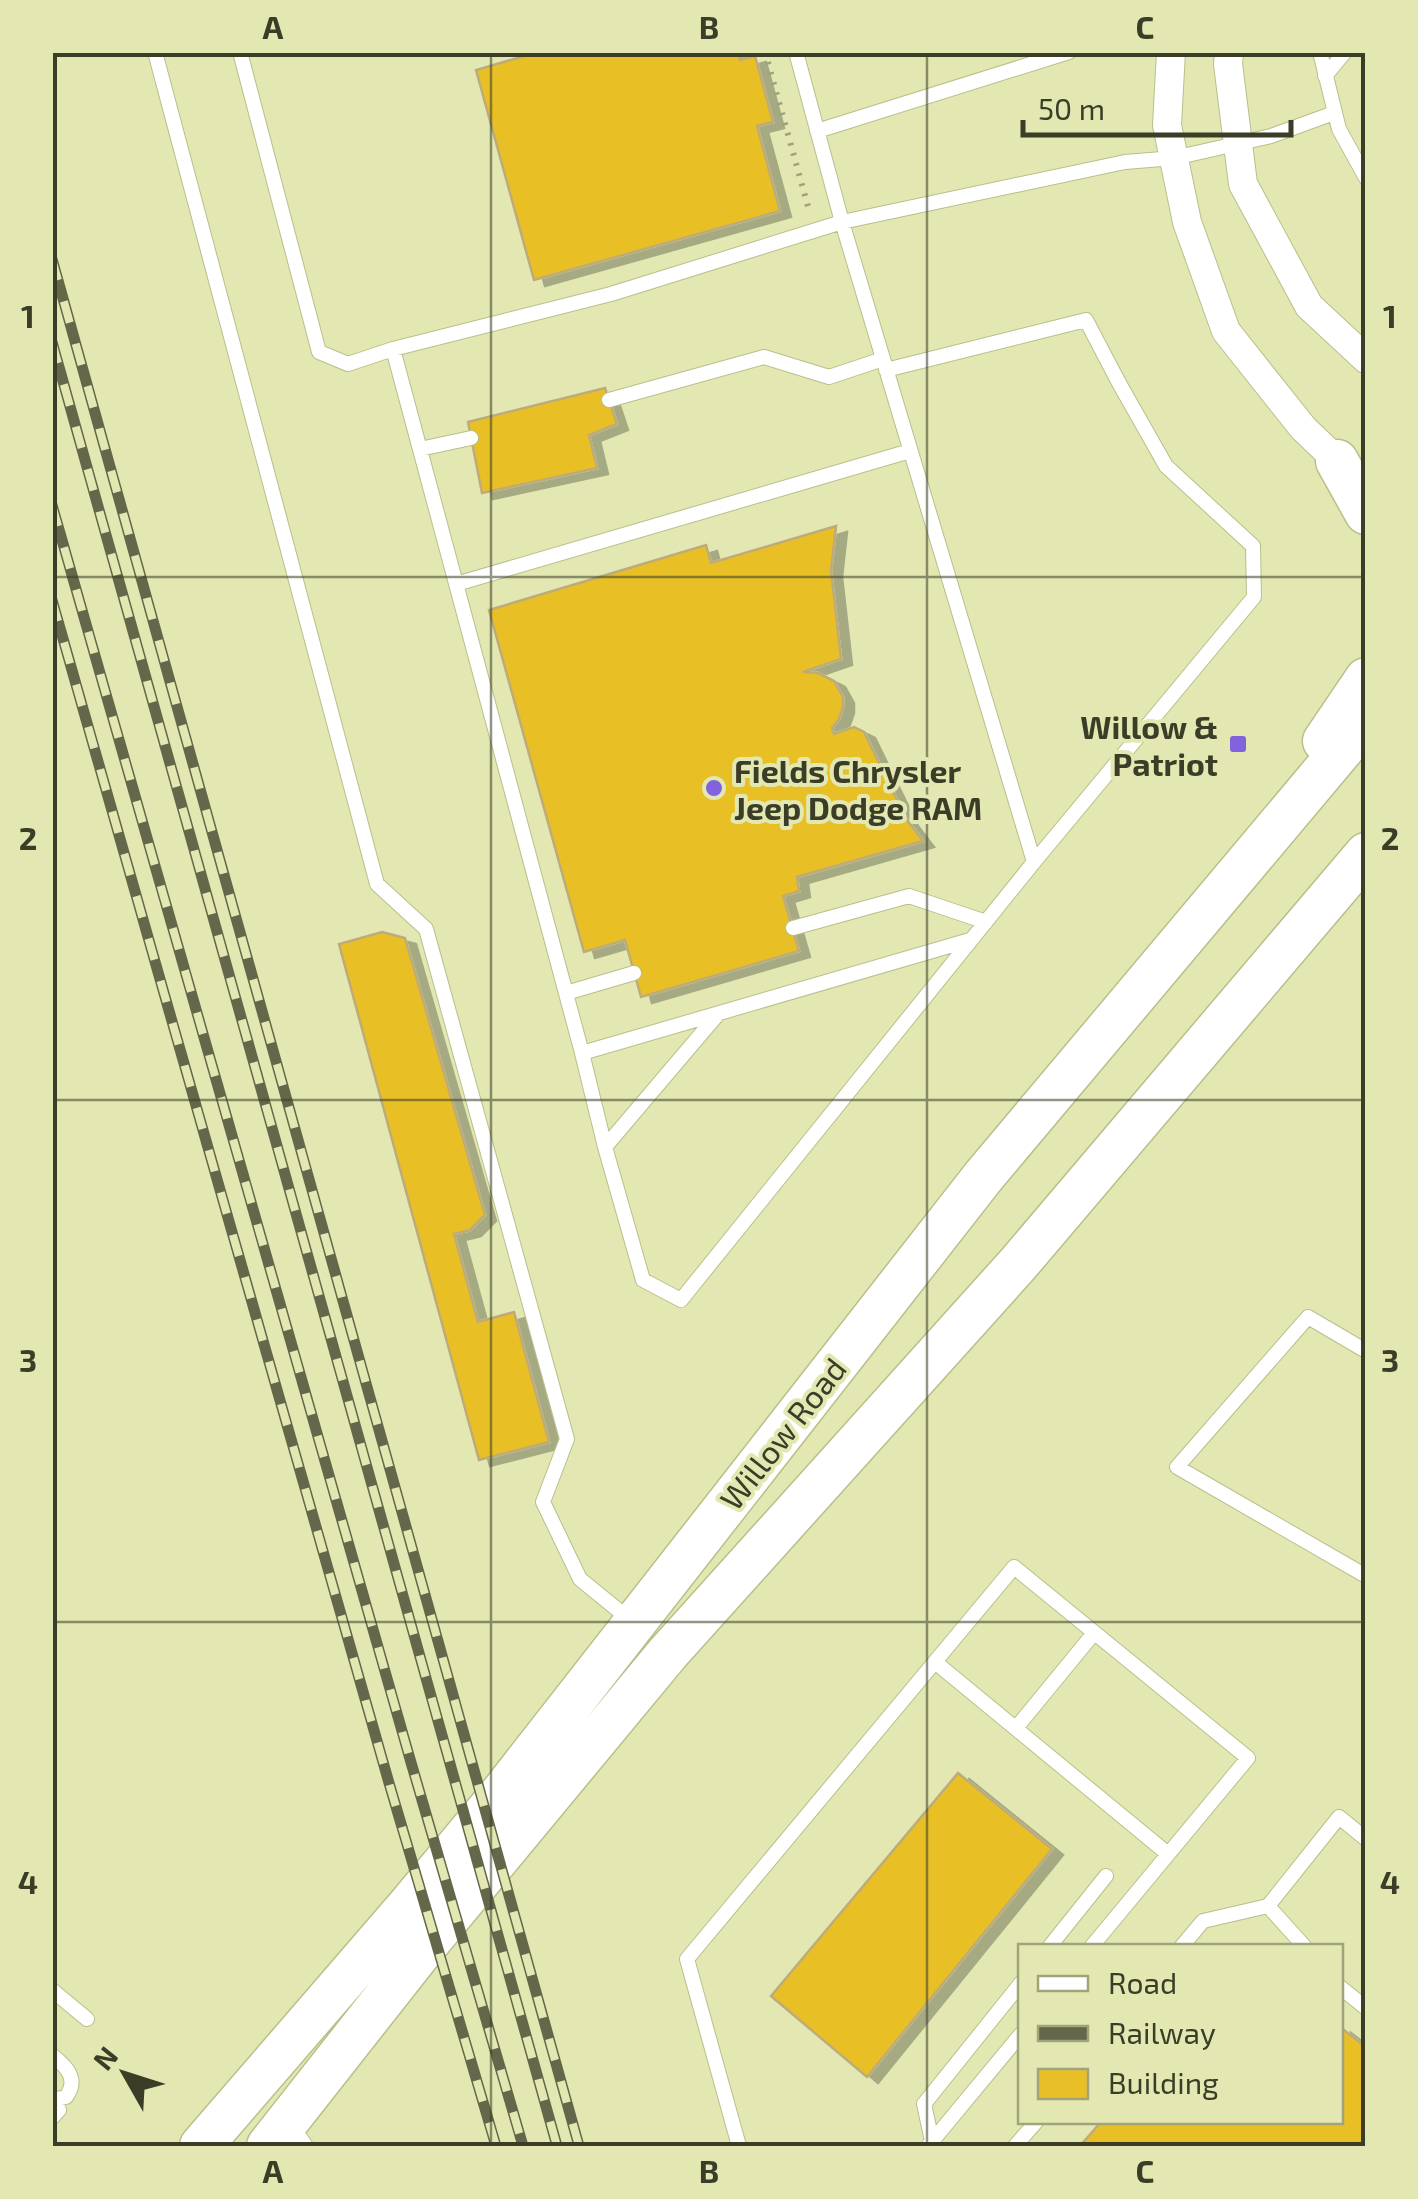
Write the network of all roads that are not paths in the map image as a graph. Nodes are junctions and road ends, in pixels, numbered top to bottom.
1 (155, 52) edge
2 (240, 52) edge
3 (796, 52) edge
4 (1069, 52) edge
5 (1172, 52) edge
6 (1230, 52) edge
7 (1320, 52) edge
8 (1345, 52) edge
9 (1325, 76) junction
10 (1334, 113) junction
11 (817, 131) junction
12 (1238, 143) junction
13 (1174, 158) junction
14 (1366, 178) edge
15 (842, 222) junction
16 (393, 349) junction
17 (1366, 358) edge
18 (885, 364) junction
19 (609, 400) dead end
20 (471, 438) dead end
21 (420, 449) junction
22 (910, 451) junction
23 (1351, 475) edge
24 (1366, 513) edge
25 (456, 584) junction
26 (1366, 679) edge
27 (1366, 721) edge
28 (1366, 854) edge
29 (1034, 862) junction
30 (1366, 889) edge
31 (986, 922) junction
32 (792, 928) dead end
33 (972, 939) junction
34 (634, 973) dead end
35 (566, 993) junction
36 (718, 1014) junction
37 (582, 1054) junction
38 (605, 1147) junction
39 (983, 1177) junction
40 (1018, 1264) junction
41 (1366, 1351) edge
42 (1366, 1576) edge
43 (634, 1623) junction
44 (1094, 1633) junction
45 (935, 1662) junction
46 (1016, 1728) junction
47 (1366, 1839) edge
48 (1168, 1854) junction
49 (1106, 1876) dead end
50 (1268, 1906) junction
51 (1052, 1944) edge
52 (1094, 1944) edge
53 (1184, 1944) edge
54 (1302, 1944) edge
55 (1018, 1986) edge
56 (1343, 1989) edge
57 (52, 1990) edge
58 (1366, 2008) edge
59 (87, 2019) dead end
60 (1018, 2036) edge
61 (52, 2055) edge
62 (54, 2100) edge
63 (52, 2118) edge
64 (1034, 2124) edge
65 (288, 2138) edge
66 (930, 2144) edge
67 (201, 2146) edge
68 (739, 2146) edge
69 (1015, 2146) edge

1 - 43 lane
2 - 16 lane
3 - 11 lane
4 - 11 lane
5 - 13 street
6 - 12 street
7 - 9 lane
8 - 9 lane
9 - 10 lane
10 - 12 lane
10 - 14 lane
11 - 15 lane
12 - 13 lane
12 - 17 street
13 - 15 lane
13 - 23 street
15 - 16 lane
15 - 18 lane
16 - 21 lane
18 - 19 lane
18 - 22 lane
18 - 29 lane
20 - 21 lane
21 - 25 lane
22 - 25 lane
22 - 29 lane
23 - 24 main road
25 - 35 lane
26 - 39 main road
27 - 39 main road, Willow Road
28 - 40 main road, Willow Road
29 - 31 lane
30 - 40 main road
31 - 32 lane
31 - 33 lane
33 - 36 lane
33 - 38 lane
34 - 35 lane
35 - 37 lane
36 - 37 lane
36 - 38 lane
37 - 38 lane
39 - 43 main road, Willow Road
40 - 65 main road, Willow Road
41 - 42 lane
43 - 67 main road, Willow Road
44 - 45 lane
44 - 46 lane
44 - 48 lane
45 - 46 lane
45 - 68 lane
46 - 48 lane
47 - 50 lane
48 - 52 lane
49 - 51 lane
50 - 53 lane
50 - 54 lane
55 - 66 lane
56 - 58 lane
57 - 59 lane
60 - 66 lane
61 - 62 lane
62 - 63 lane
64 - 69 lane

